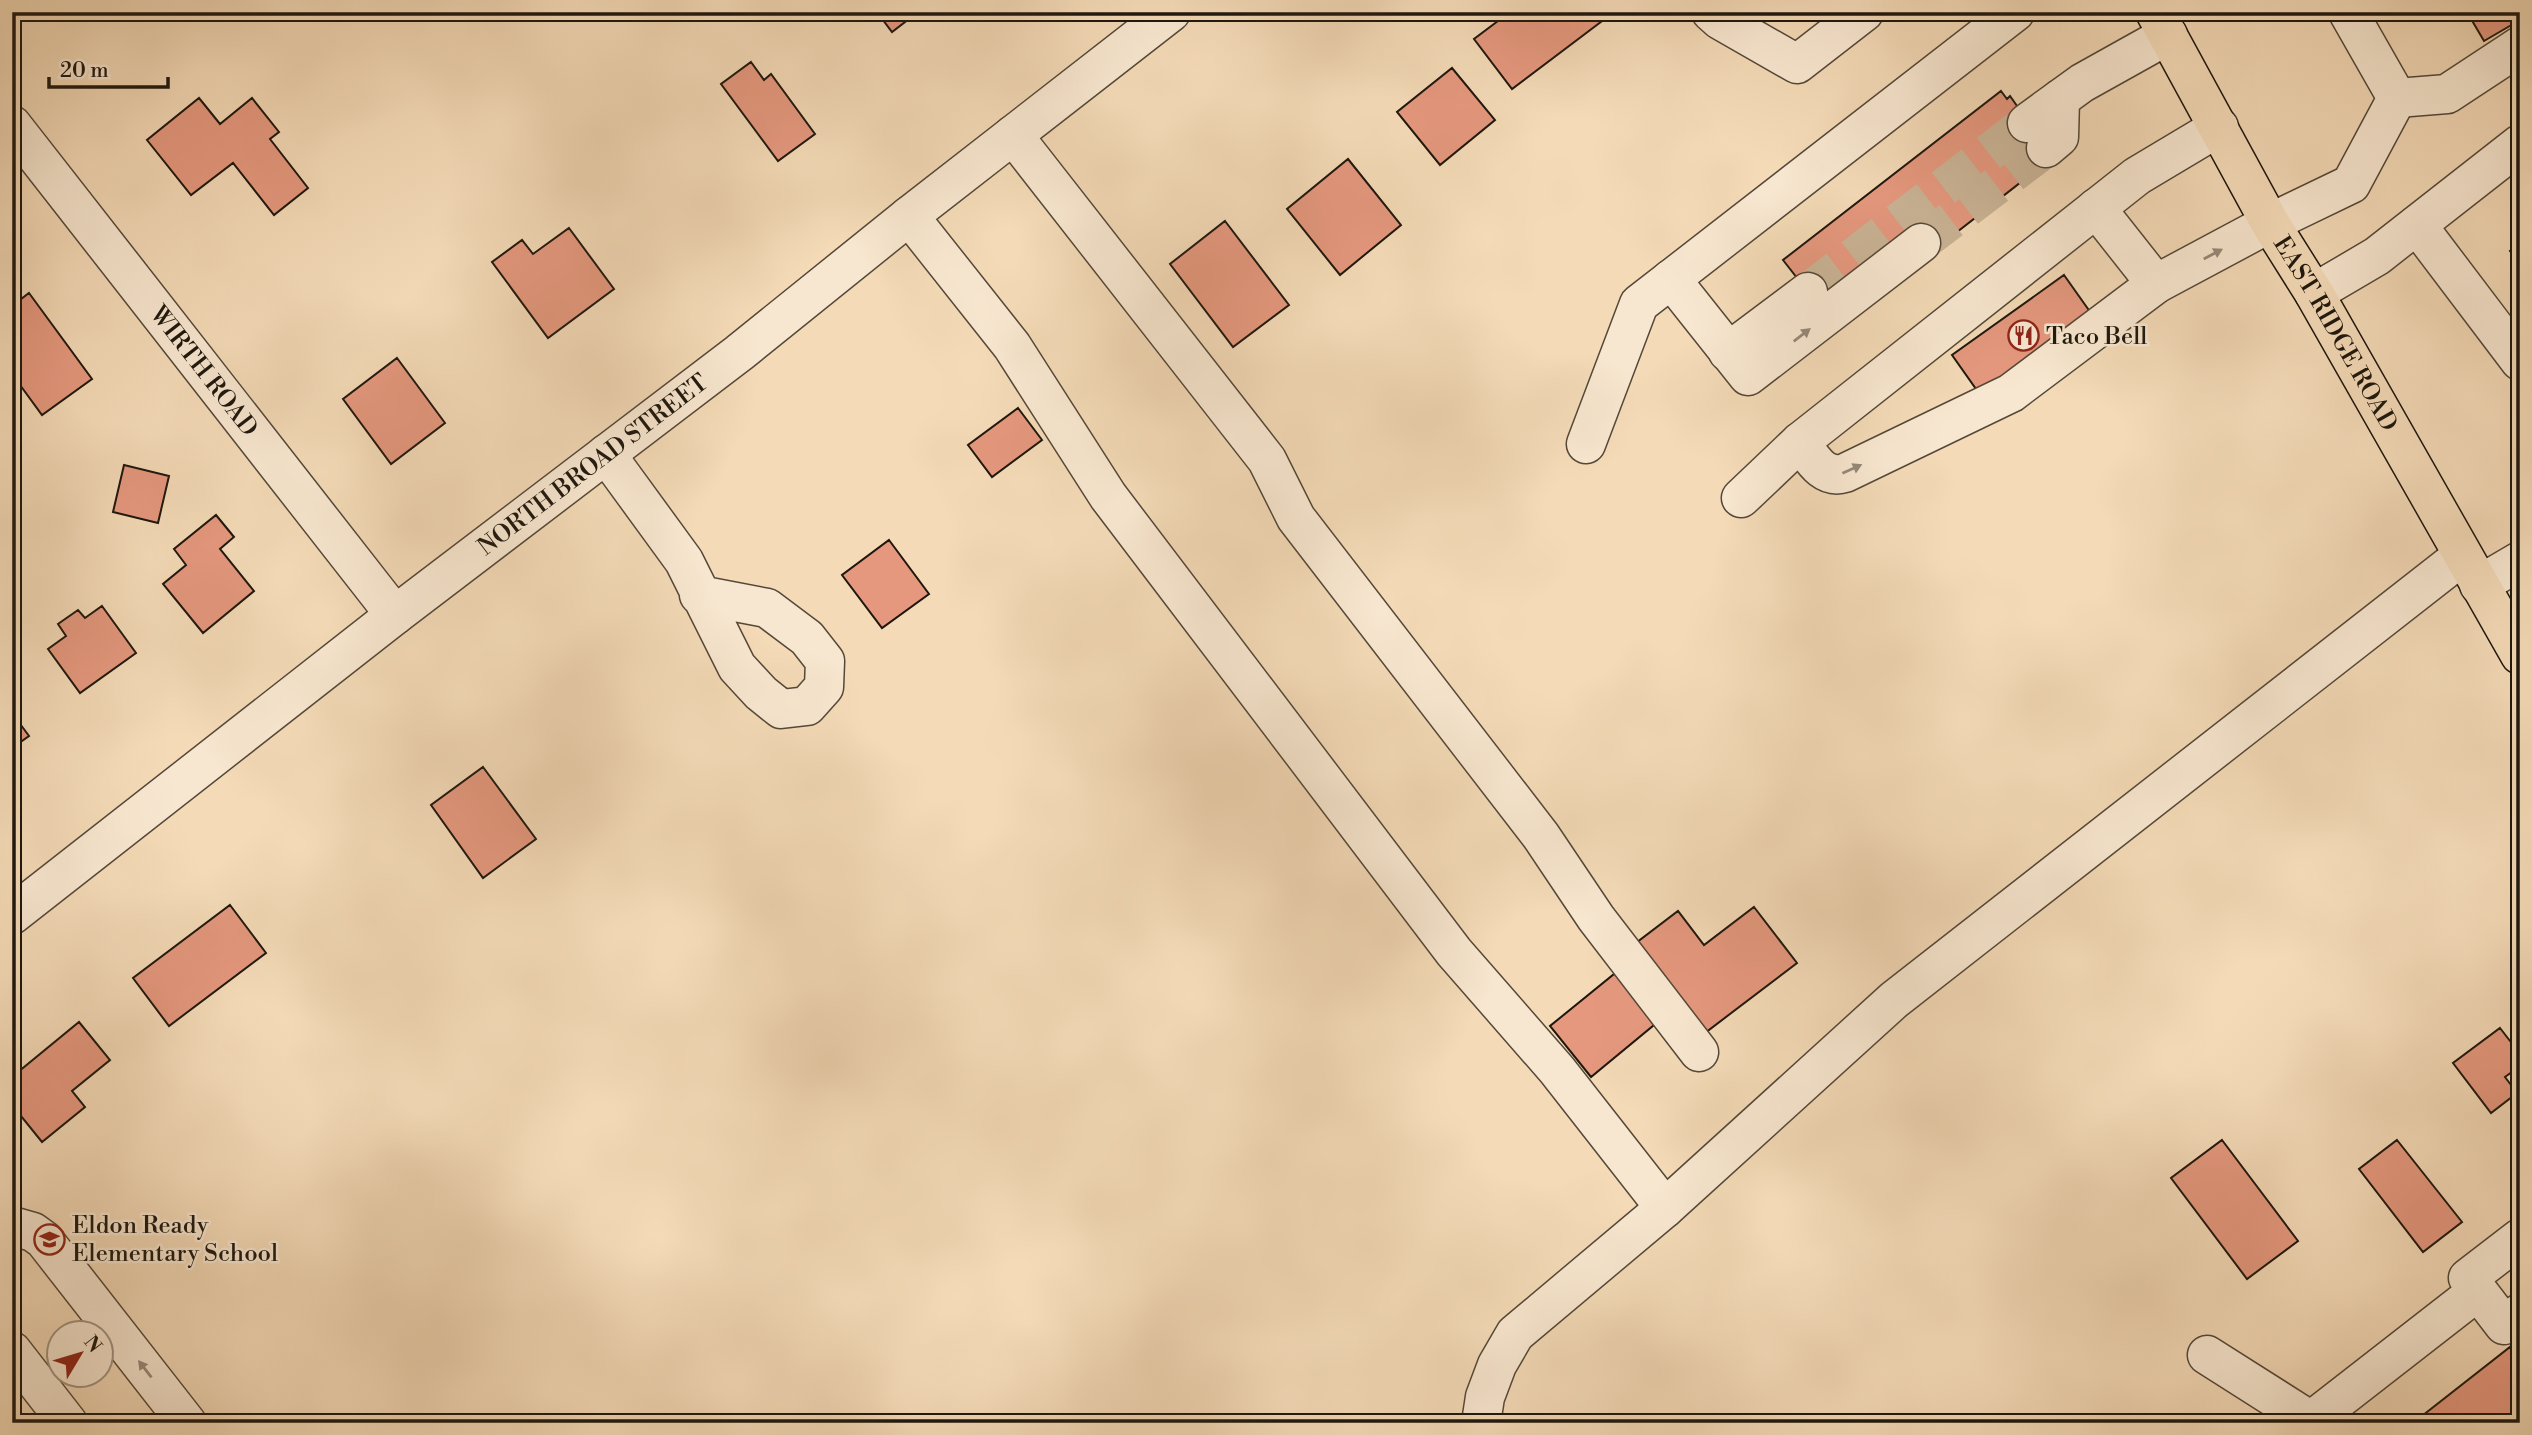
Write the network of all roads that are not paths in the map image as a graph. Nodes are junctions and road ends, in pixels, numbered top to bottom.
1 (1171, 12) edge
2 (1864, 12) edge
3 (2015, 12) edge
4 (2348, 12) edge
5 (1721, 15) edge
6 (2162, 24) edge
7 (2520, 46) edge
8 (2397, 98) junction
9 (2219, 127) junction
10 (1013, 135) junction
11 (2036, 136) tunnel mouth
12 (17, 142) edge
13 (2520, 144) edge
14 (2096, 208) junction
15 (909, 216) junction
16 (2270, 223) junction
17 (2417, 225) junction
18 (1921, 243) tunnel mouth
19 (1671, 279) junction
20 (2156, 284) junction
21 (1808, 292) tunnel mouth
22 (2314, 293) junction
23 (2520, 361) edge
24 (1738, 364) junction
25 (1800, 442) junction
26 (1586, 444) dead end
27 (606, 454) junction
28 (1741, 498) dead end
29 (2520, 561) edge
30 (2470, 570) junction
31 (699, 595) dead end
32 (395, 615) junction
33 (2520, 655) edge
34 (12, 915) edge
35 (1699, 1052) dead end
36 (1665, 1208) junction
37 (12, 1226) edge
38 (2520, 1238) edge
39 (2478, 1291) junction
40 (2520, 1313) edge
41 (12, 1351) edge
42 (2207, 1355) dead end
43 (2311, 1422) edge
44 (68, 1423) edge
45 (187, 1423) edge
46 (1480, 1423) edge

1 - 10 street, NORTH BROAD STREET
2 - 5 street
3 - 19 street
4 - 8 street
6 - 9 main road, EAST RIDGE ROAD
6 - 11 street
7 - 8 street
8 - 16 street
9 - 14 street
9 - 16 main road, EAST RIDGE ROAD
10 - 15 street, NORTH BROAD STREET
10 - 35 street
12 - 32 street, WIRTH ROAD
13 - 17 street
14 - 20 street
14 - 25 street
15 - 27 street, NORTH BROAD STREET
15 - 36 street
20 -> 16 street
16 - 22 main road, EAST RIDGE ROAD
17 - 22 street
17 - 23 street
24 -> 18 street
19 - 24 street
19 - 26 street
25 -> 20 street
21 - 24 street
22 - 30 main road, EAST RIDGE ROAD
25 - 28 street
27 - 31 street
27 - 32 street, NORTH BROAD STREET
29 - 30 street
30 - 33 main road, EAST RIDGE ROAD
30 - 36 street
32 - 34 street, NORTH BROAD STREET
36 - 46 street
45 -> 37 street
38 - 39 street
39 - 40 street
39 - 43 street
41 - 44 street
42 - 43 street

